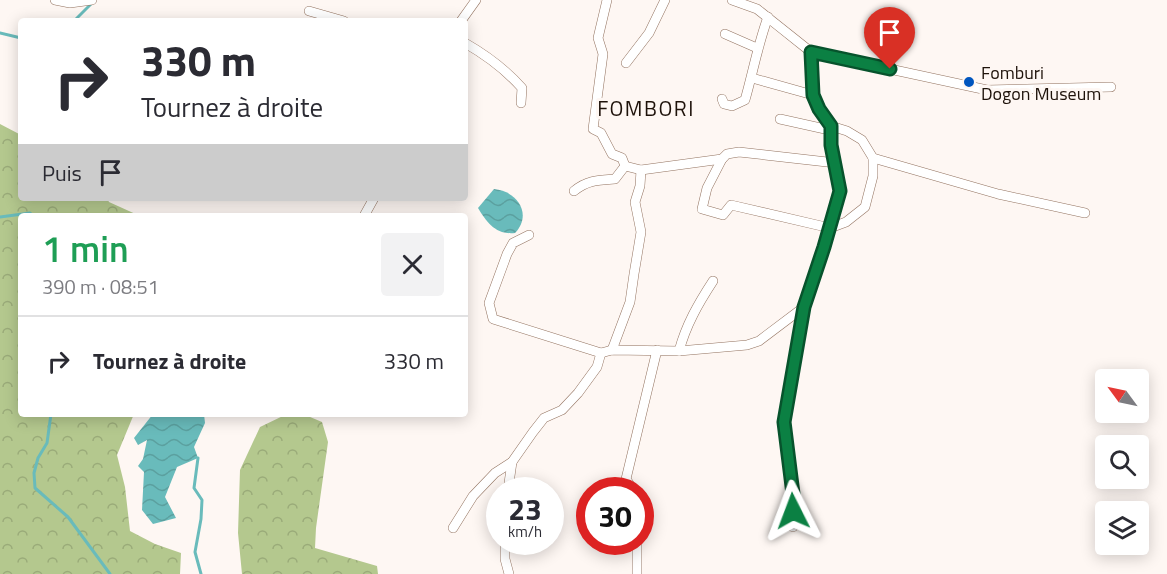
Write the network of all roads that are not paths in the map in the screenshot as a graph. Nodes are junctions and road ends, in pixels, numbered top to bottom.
1 (56, 0) edge
2 (92, 0) edge
3 (476, 0) edge
4 (607, 0) edge
5 (665, 0) edge
6 (732, 0) edge
7 (746, 2) edge
8 (309, 11) dead end
9 (768, 17) junction
10 (334, 18) edge
11 (463, 18) edge
12 (725, 34) dead end
13 (468, 45) edge
14 (757, 48) junction
15 (811, 52) junction
16 (626, 63) dead end
17 (752, 78) junction
18 (1111, 87) dead end
19 (813, 95) junction
20 (722, 99) dead end
21 (521, 103) dead end
22 (780, 119) dead end
23 (831, 126) junction
24 (873, 158) junction
25 (722, 159) junction
26 (836, 163) junction
27 (625, 166) junction
28 (641, 170) junction
29 (574, 191) dead end
30 (1085, 213) dead end
31 (830, 228) junction
32 (529, 235) dead end
33 (712, 281) dead end
34 (804, 307) junction
35 (612, 350) junction
36 (657, 350) junction
37 (679, 351) junction
38 (601, 353) junction
39 (512, 462) junction
40 (510, 477) edge
41 (626, 477) edge
42 (793, 527) dead end
43 (453, 528) dead end
44 (505, 555) edge
45 (637, 555) edge
46 (509, 574) edge
47 (637, 574) edge

1 - 2 street
3 - 11 street
4 - 27 street
5 - 16 street
6 - 7 street
7 - 9 street
8 - 10 street
9 - 14 street
9 - 15 street
12 - 14 street
13 - 21 street
14 - 17 street
15 - 18 street
15 - 19 street
17 - 19 street
17 - 20 street
19 - 23 street
22 - 23 street
23 - 24 street
23 - 26 street
24 - 30 street
24 - 31 street
25 - 26 street
25 - 28 street
25 - 31 street
26 - 31 street
27 - 28 street
27 - 29 street
28 - 35 street
31 - 34 street
32 - 38 street
33 - 37 street
34 - 37 street
34 - 42 street
35 - 36 street
35 - 38 street
36 - 37 street
36 - 41 street
38 - 39 street
39 - 40 street
39 - 43 street
44 - 46 street
45 - 47 street

